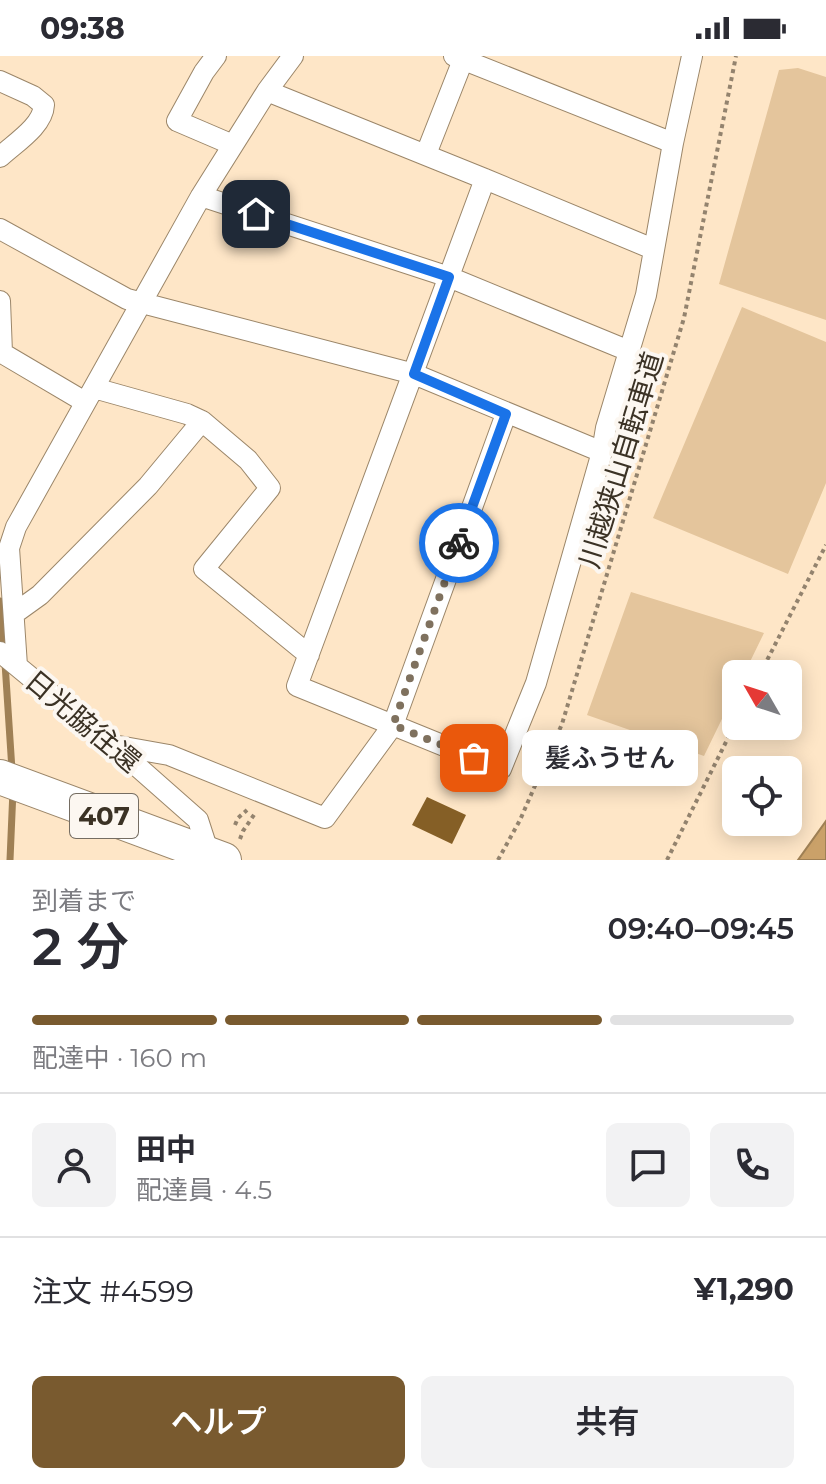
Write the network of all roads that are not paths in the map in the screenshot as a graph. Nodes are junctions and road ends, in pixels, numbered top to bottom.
1 (216, 56) edge
2 (293, 56) edge
3 (692, 56) edge
4 (458, 58) edge
5 (0, 81) edge
6 (267, 91) junction
7 (673, 143) junction
8 (233, 145) junction
9 (426, 154) junction
10 (0, 157) edge
11 (485, 179) junction
12 (201, 196) junction
13 (0, 229) edge
14 (653, 249) junction
15 (449, 277) junction
16 (0, 301) edge
17 (140, 303) junction
18 (629, 351) junction
19 (414, 374) junction
20 (90, 395) junction
21 (506, 414) junction
22 (202, 421) junction
23 (602, 452) junction
24 (15, 613) junction
25 (309, 655) junction
26 (11, 661) edge
27 (393, 725) junction
28 (113, 745) junction
29 (0, 777) edge
30 (216, 857) edge

1 - 8 street
2 - 6 street
3 - 7 street
4 - 7 street
4 - 9 street
5 - 10 street
6 - 8 street
6 - 9 street
7 - 14 street
8 - 12 street
9 - 11 street
11 - 14 street
11 - 15 street
12 - 15 street
12 - 17 street
13 - 17 street
14 - 18 street
15 - 18 street
15 - 19 street
16 - 20 street
17 - 19 street
17 - 20 street
18 - 23 street
19 - 21 street
19 - 25 street
20 - 22 street
20 - 24 street
21 - 23 street
21 - 27 street
22 - 24 street
22 - 25 street
23 - 27 street
24 - 26 street
25 - 27 street
26 - 28 street, 日光脇往還
27 - 28 street
28 - 30 street, 日光脇往還
29 - 30 highway, 407

